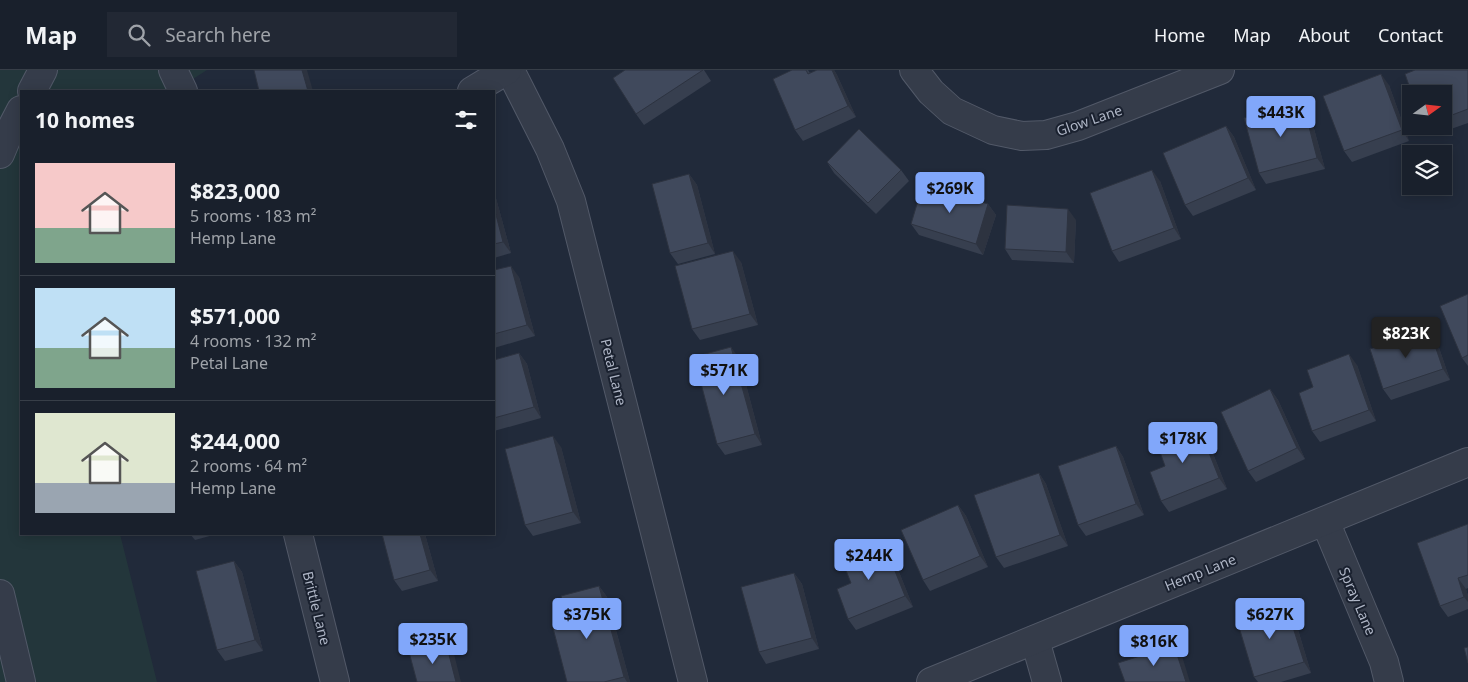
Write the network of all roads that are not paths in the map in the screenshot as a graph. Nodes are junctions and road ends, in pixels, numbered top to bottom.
1 (43, 70) edge
2 (173, 70) edge
3 (509, 70) edge
4 (914, 70) edge
5 (1220, 70) edge
6 (33, 90) edge
7 (183, 90) edge
8 (474, 90) edge
9 (20, 112) edge
10 (0, 154) edge
11 (1468, 462) edge
12 (1325, 521) junction
13 (298, 535) edge
14 (0, 594) edge
15 (1035, 640) junction
16 (21, 682) edge
17 (336, 682) edge
18 (693, 682) edge
19 (931, 682) edge
20 (1047, 682) edge
21 (1389, 682) edge

1 - 6 street
2 - 7 street
3 - 8 street
3 - 18 street, Petal Lane
4 - 5 street, Glow Lane
9 - 10 street
11 - 12 street, Hemp Lane
12 - 15 street, Hemp Lane
12 - 21 street, Spray Lane
13 - 17 street, Brittle Lane
14 - 16 street
15 - 19 street, Hemp Lane
15 - 20 street

